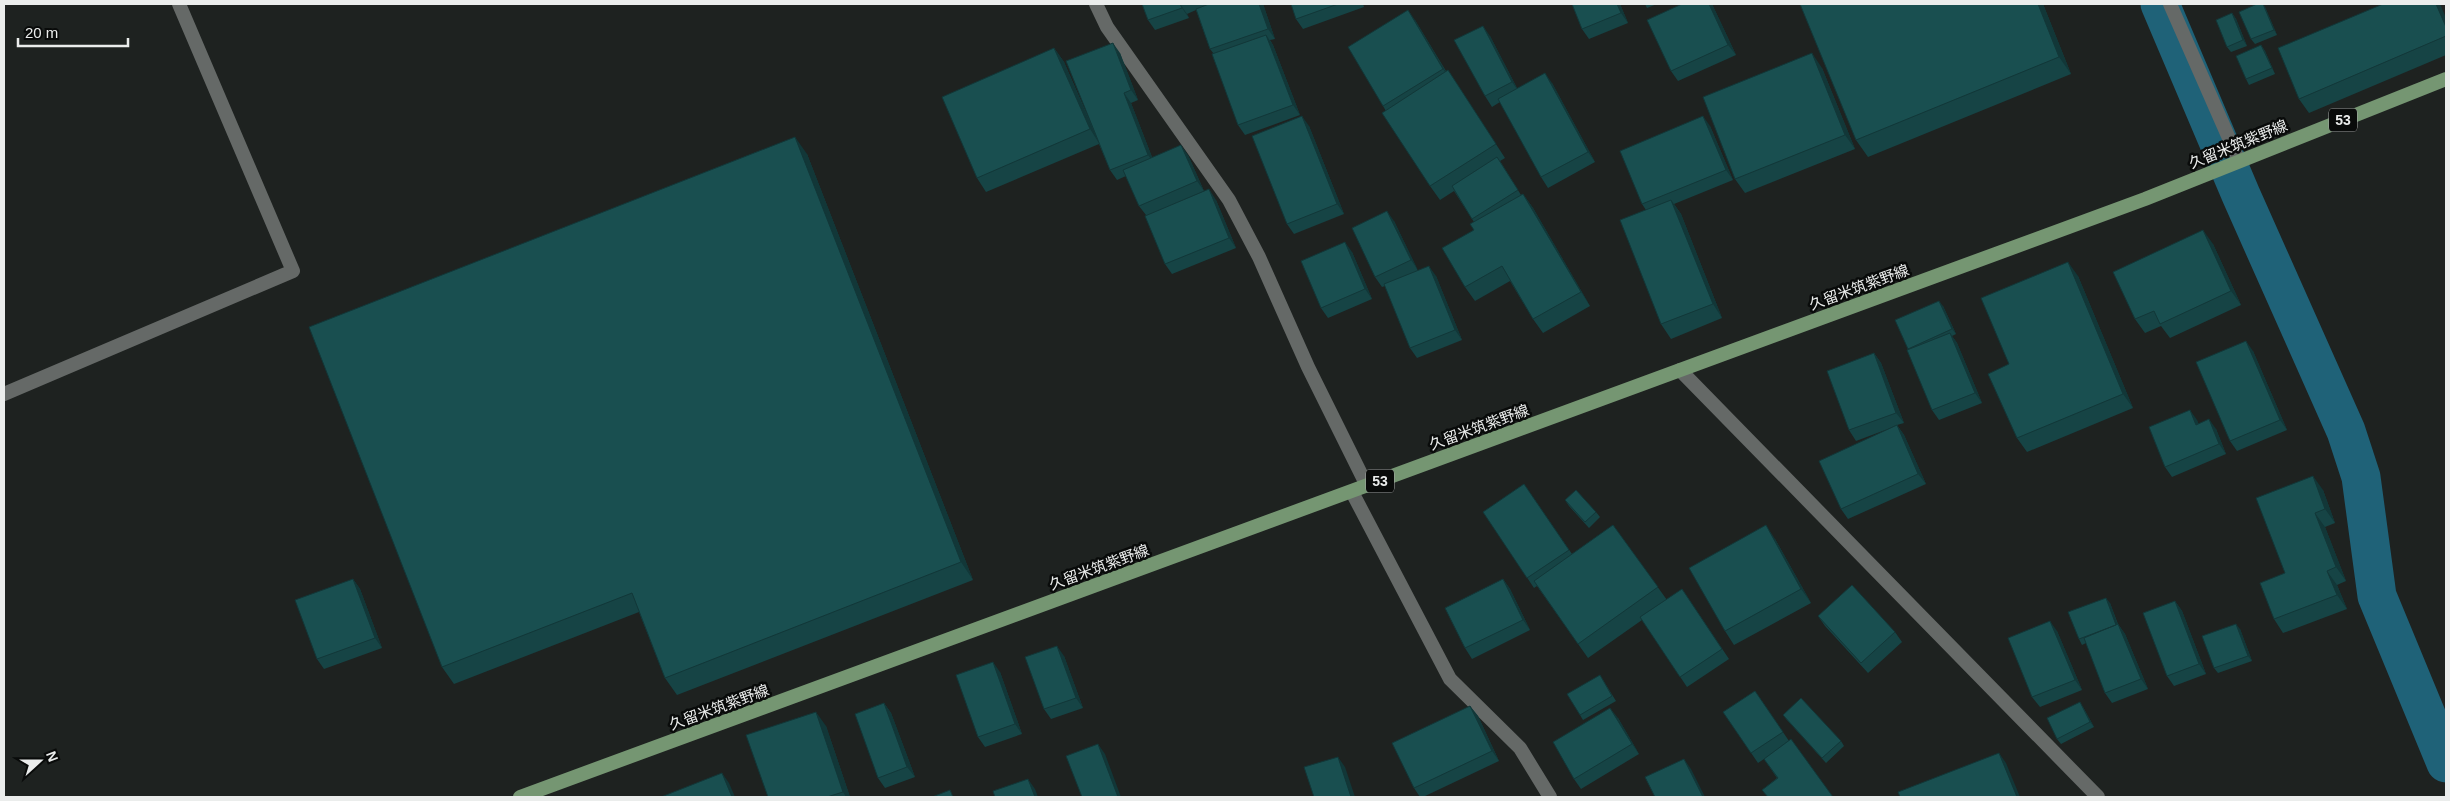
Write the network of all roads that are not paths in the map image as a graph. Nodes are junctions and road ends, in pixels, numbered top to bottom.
1 (179, 4) edge
2 (1096, 4) edge
3 (2170, 4) edge
4 (2446, 79) edge
5 (2239, 161) junction
6 (1680, 370) junction
7 (4, 394) edge
8 (1367, 486) junction
9 (1352, 492) junction
10 (520, 797) edge
11 (1550, 797) edge
12 (2098, 797) edge

1 - 7 street
2 - 8 street
3 - 5 street
4 - 5 main road, 久留米筑紫野線 / 53
5 - 6 main road, 久留米筑紫野線 / 53
6 - 8 main road, 久留米筑紫野線 / 53
6 - 12 street
8 - 9 main road, 久留米筑紫野線 / 53
9 - 10 main road, 久留米筑紫野線 / 53
9 - 11 street

